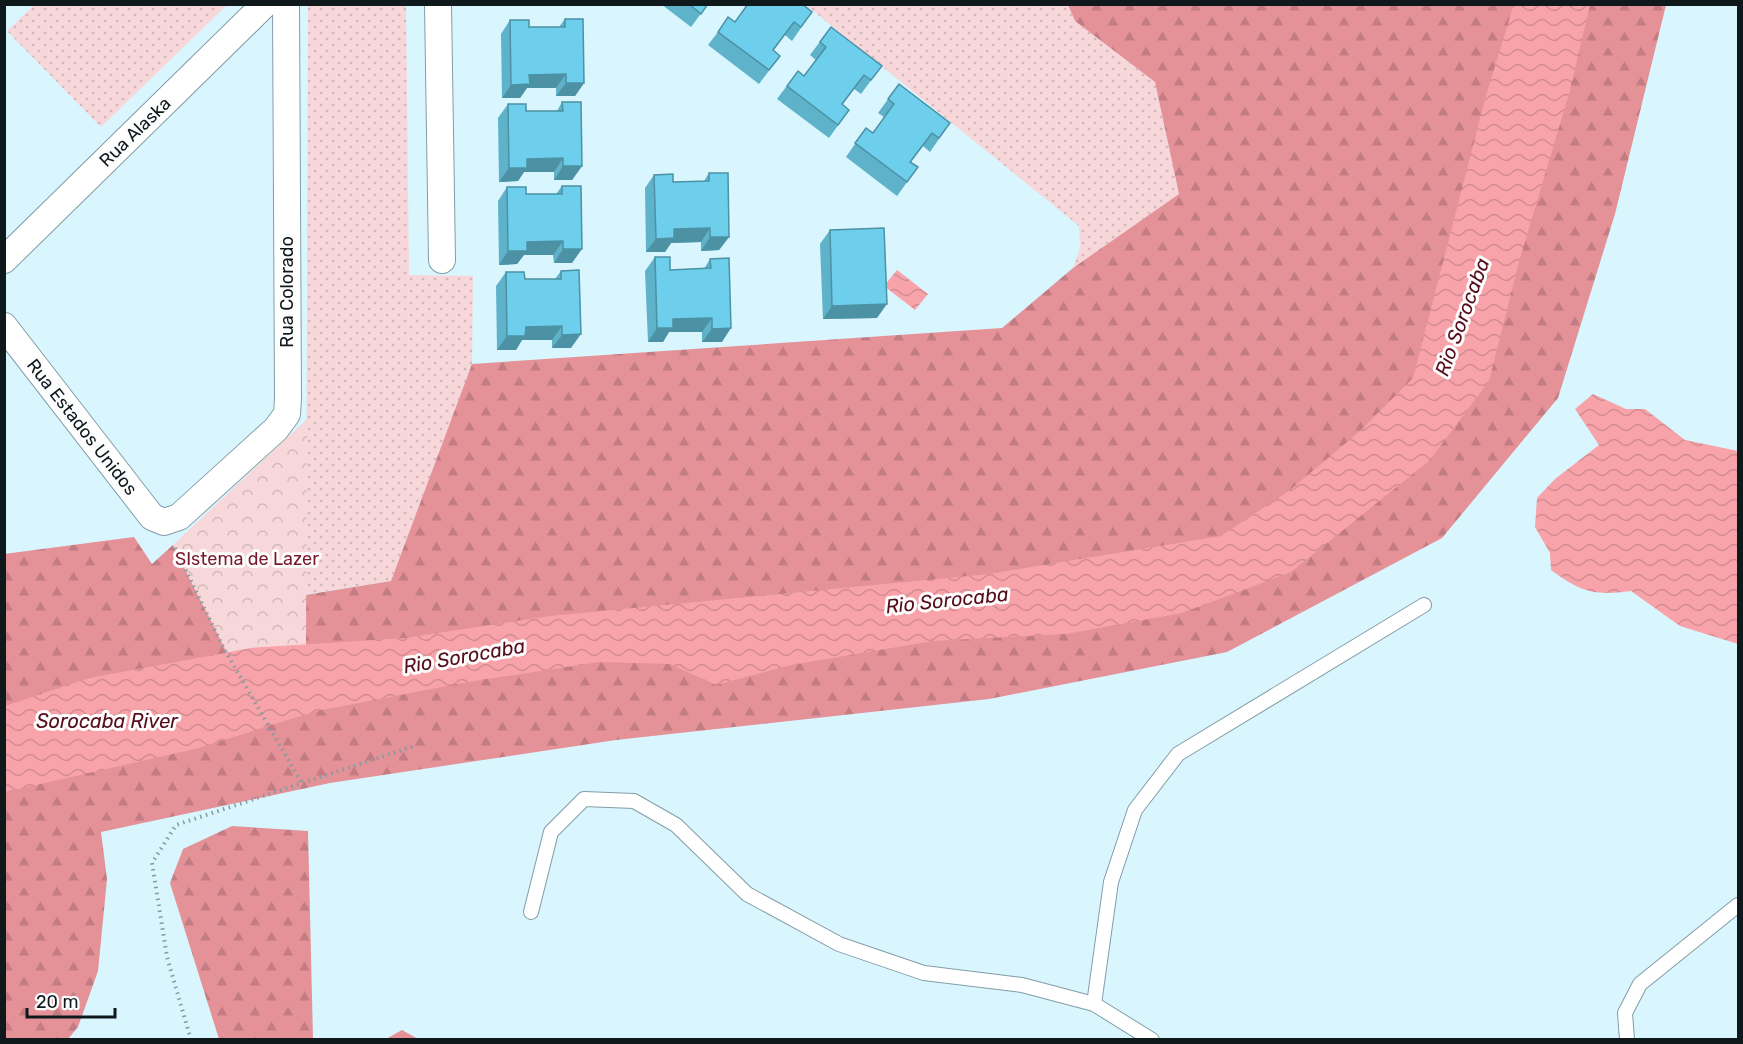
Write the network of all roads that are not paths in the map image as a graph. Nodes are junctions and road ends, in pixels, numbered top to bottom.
1 (265, 4) edge
2 (286, 4) edge
3 (438, 4) edge
4 (4, 260) edge
5 (442, 260) dead end
6 (4, 326) edge
7 (164, 522) joint
8 (1424, 605) dead end
9 (1738, 904) edge
10 (531, 912) dead end
11 (1094, 1004) junction
12 (1152, 1040) edge
13 (1627, 1040) edge

1 - 4 street, Rua Alaska
2 - 7 street, Rua Colorado
3 - 5 street
6 - 7 street, Rua Estados Unidos
8 - 11 lane
9 - 13 lane
10 - 11 lane
11 - 12 lane

